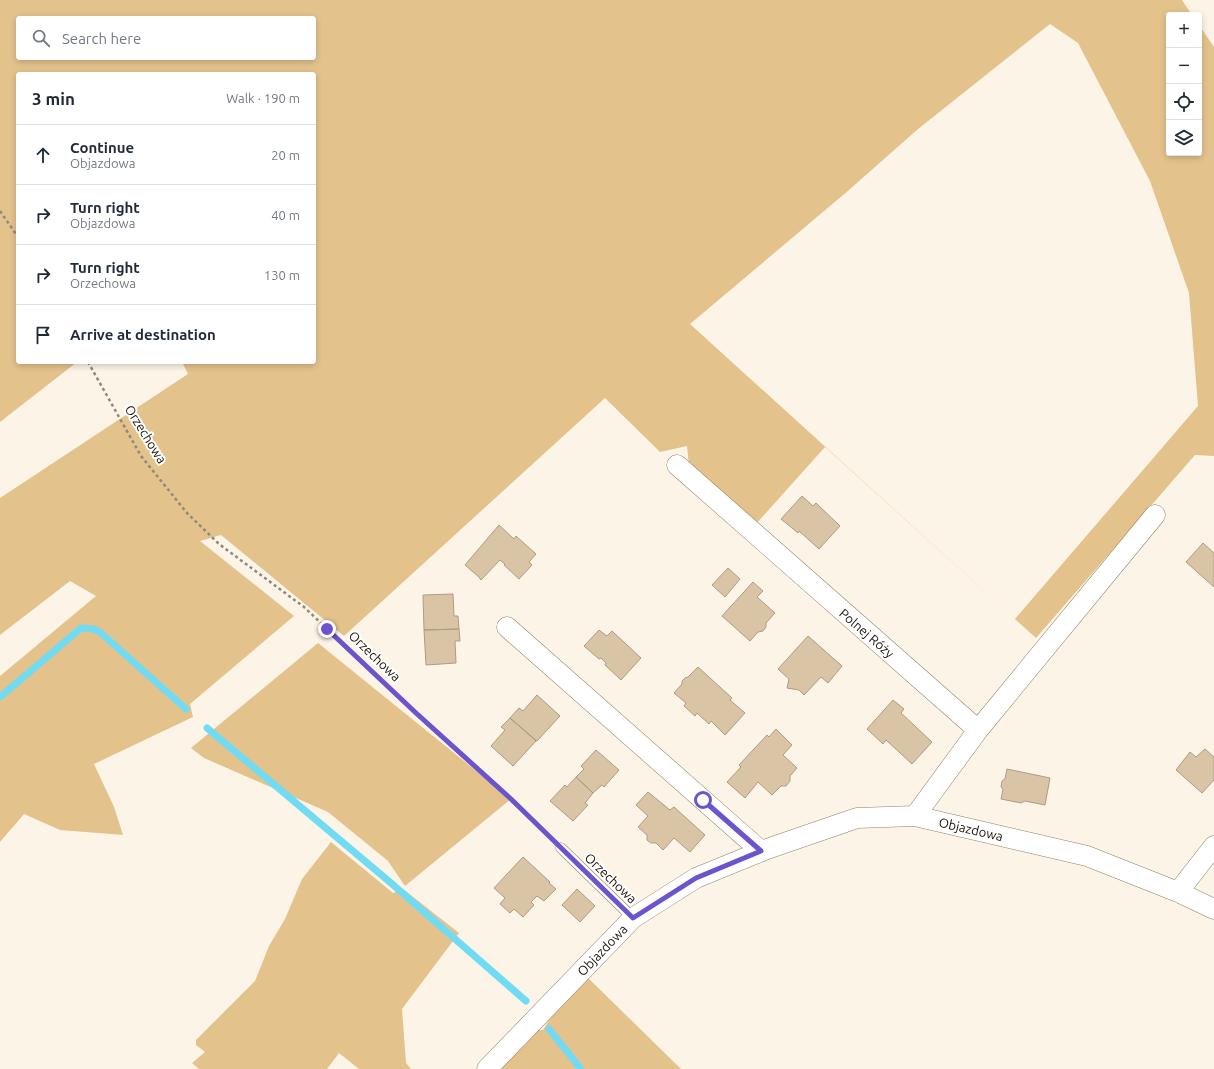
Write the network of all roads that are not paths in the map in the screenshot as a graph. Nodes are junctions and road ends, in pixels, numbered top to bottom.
1 (677, 465) dead end
2 (1155, 515) dead end
3 (507, 627) dead end
4 (978, 730) junction
5 (915, 816) junction
6 (1214, 846) edge
7 (561, 848) road end
8 (761, 851) junction
9 (1178, 892) junction
10 (1214, 909) edge
11 (633, 918) junction
12 (487, 1069) edge

1 - 4 street, Polnej Róży
2 - 4 street
3 - 8 street
4 - 5 street
5 - 8 street, Objazdowa
5 - 9 street, Objazdowa
6 - 9 street
7 - 11 lane, Orzechowa
8 - 11 street, Objazdowa
9 - 10 street, Objazdowa
11 - 12 street, Objazdowa

